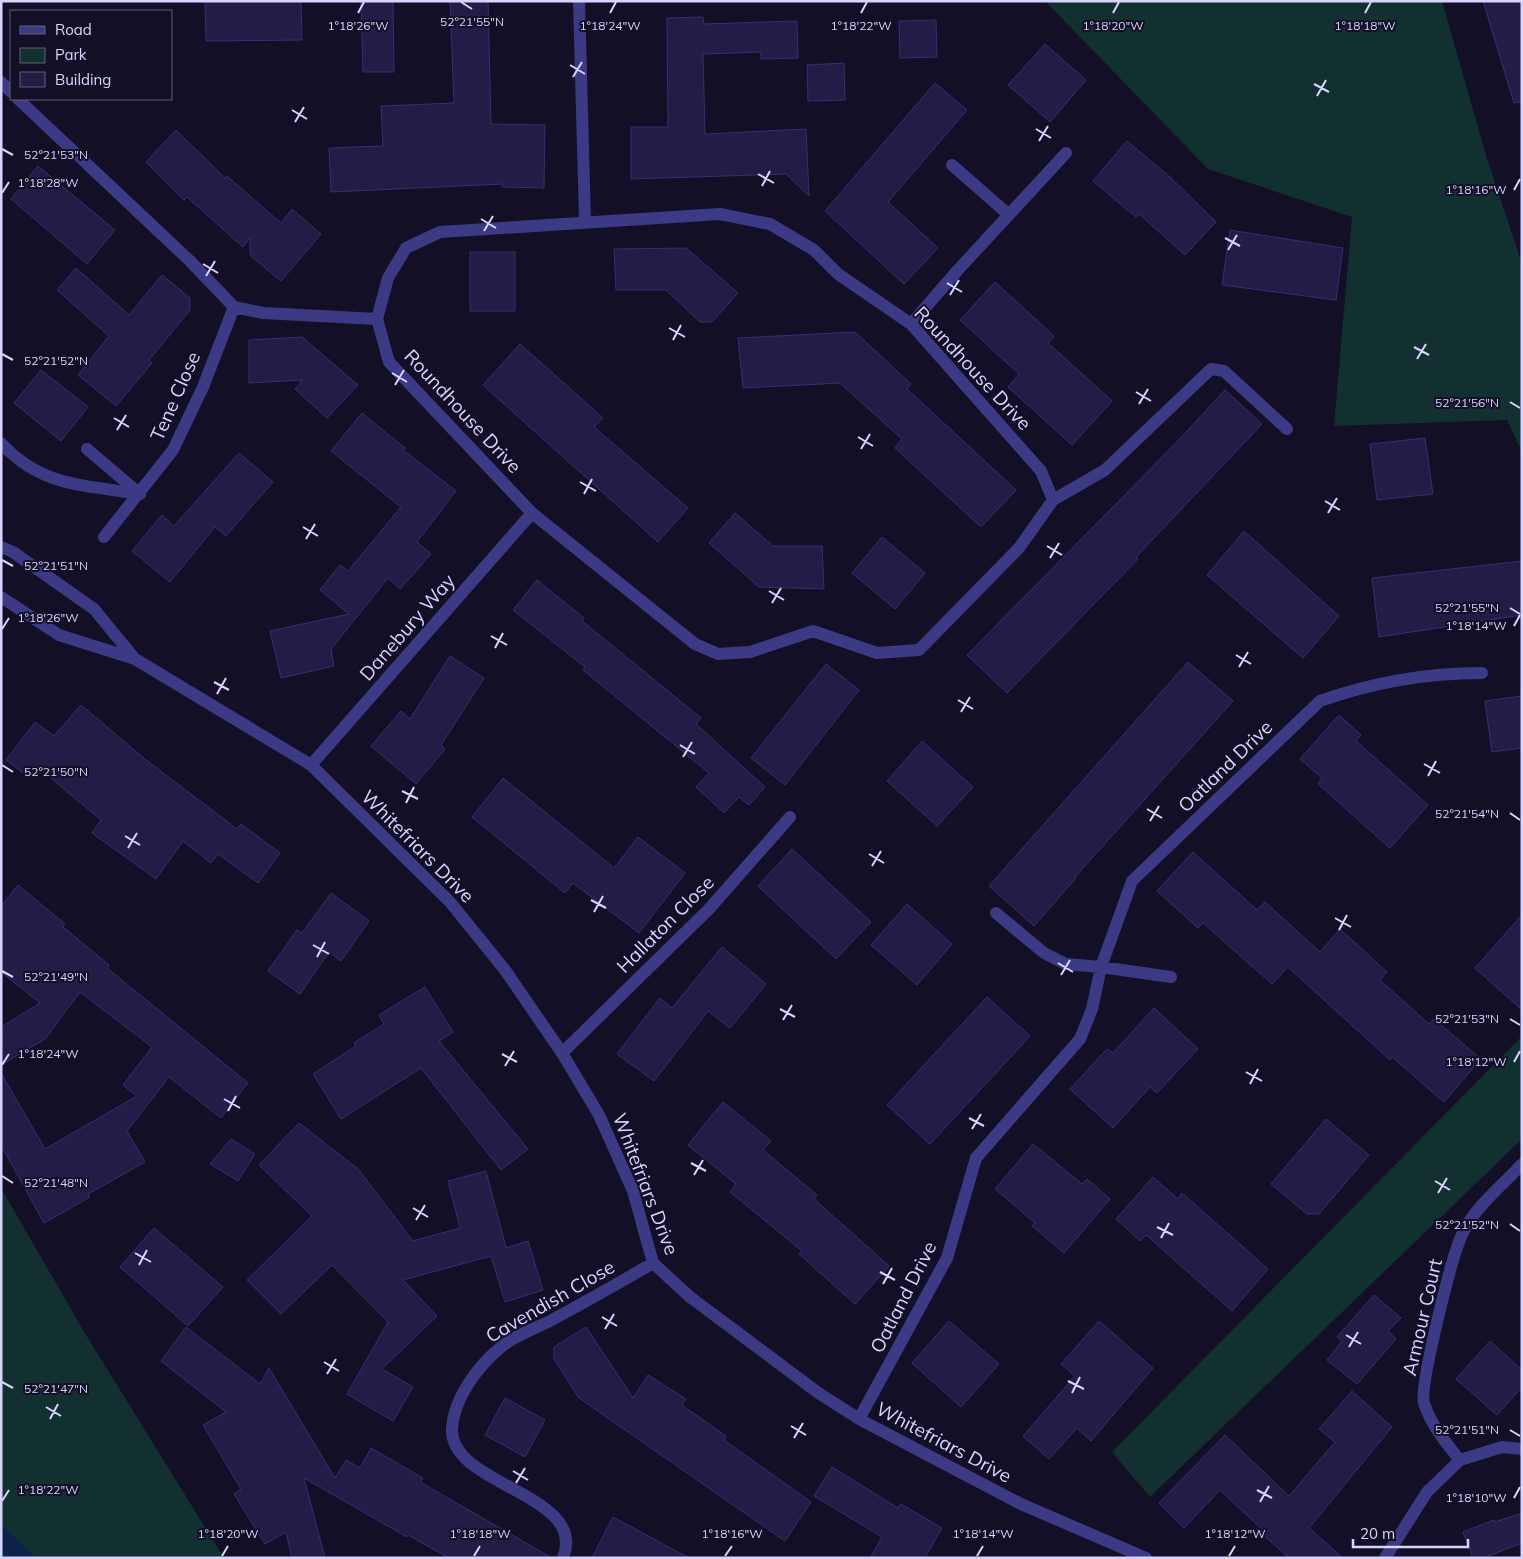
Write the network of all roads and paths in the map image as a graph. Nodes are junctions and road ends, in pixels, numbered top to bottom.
1 (579, 1) edge
2 (1, 82) edge
3 (10, 91) edge
4 (19, 100) edge
5 (1066, 153) dead end
6 (952, 165) dead end
7 (1009, 216) junction
8 (586, 221) junction
9 (234, 307) junction
10 (377, 319) junction
11 (911, 324) junction
12 (1287, 429) dead end
13 (1, 443) edge
14 (87, 449) dead end
15 (140, 494) junction
16 (1054, 500) junction
17 (532, 513) junction
18 (104, 537) dead end
19 (1, 547) edge
20 (1, 597) edge
21 (135, 659) junction
22 (1482, 673) dead end
23 (311, 766) junction
24 (790, 816) dead end
25 (996, 913) dead end
26 (1101, 966) junction
27 (1170, 977) dead end
28 (562, 1052) junction
29 (1522, 1164) edge
30 (653, 1263) junction
31 (859, 1419) junction
32 (1522, 1449) edge
33 (1460, 1460) junction
34 (563, 1558) edge
35 (1146, 1558) edge
36 (1385, 1558) edge

1 - 8 street
2 - 3 street
4 - 9 street
5 - 7 street
6 - 7 street
7 - 11 street
8 - 10 street, Roundhouse Drive
8 - 11 street, Roundhouse Drive
9 - 10 street
9 - 15 street, Tene Close
10 - 17 street, Roundhouse Drive
11 - 16 street, Roundhouse Drive
12 - 16 street
13 - 15 street
14 - 15 street
15 - 18 street, Tene Close
16 - 17 street, Roundhouse Drive
17 - 23 street, Danebury Way
19 - 21 street, Whitefriars Drive
20 - 21 street, Whitefriars Drive
21 - 23 street, Whitefriars Drive
22 - 26 street, Oatland Drive
23 - 28 street, Whitefriars Drive
24 - 28 street, Hallaton Close
25 - 26 street
26 - 27 street
26 - 31 street, Oatland Drive
28 - 30 street, Whitefriars Drive
29 - 33 street, Armour Court
30 - 31 street, Whitefriars Drive
30 - 34 street, Cavendish Close
31 - 35 street, Whitefriars Drive
32 - 33 street
33 - 36 street

